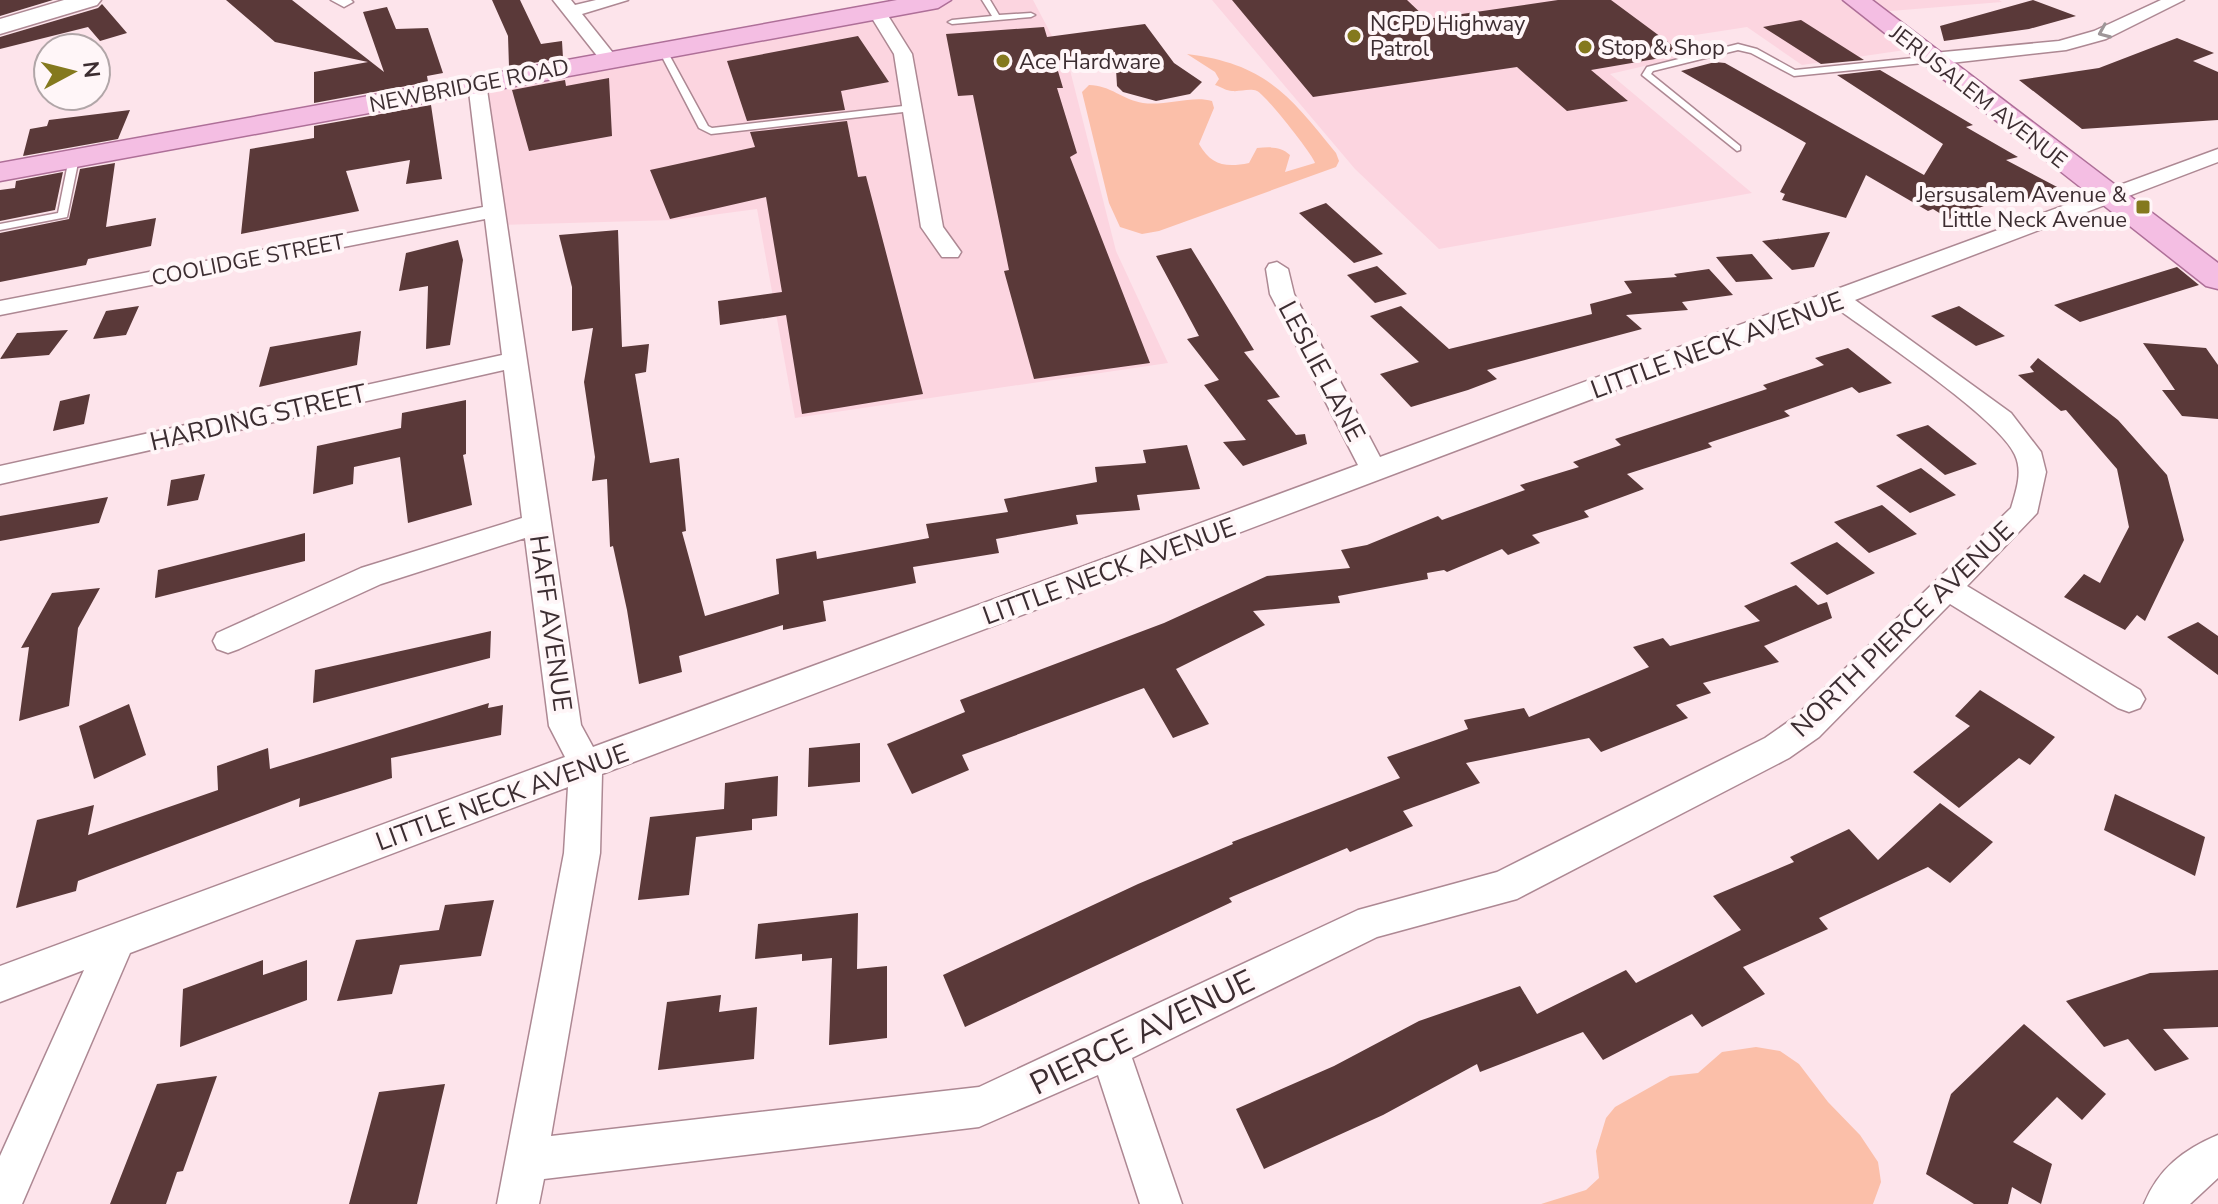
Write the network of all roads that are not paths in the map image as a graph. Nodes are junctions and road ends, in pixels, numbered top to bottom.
1 (89, 0) edge
2 (619, 0) edge
3 (986, 0) edge
4 (1856, 0) edge
5 (2175, 0) edge
6 (567, 6) edge
7 (876, 10) junction
8 (945, 11) edge
9 (1031, 15) dead end
10 (997, 18) junction
11 (0, 27) edge
12 (662, 49) junction
13 (608, 58) junction
14 (1933, 59) junction
15 (477, 83) junction
16 (912, 108) junction
17 (1737, 148) dead end
18 (2218, 155) edge
19 (74, 158) junction
20 (0, 172) edge
21 (2110, 198) junction
22 (495, 211) junction
23 (0, 227) edge
24 (950, 252) dead end
25 (1277, 269) dead end
26 (2218, 279) edge
27 (1839, 299) junction
28 (0, 308) edge
29 (517, 359) junction
30 (1375, 472) junction
31 (0, 475) edge
32 (538, 523) junction
33 (1947, 588) junction
34 (228, 641) dead end
35 (2129, 699) dead end
36 (586, 766) junction
37 (1720, 775) joint
38 (117, 940) junction
39 (0, 984) edge
40 (1109, 1049) junction
41 (2218, 1156) edge
42 (527, 1160) junction
43 (0, 1204) edge
44 (518, 1204) edge
45 (1161, 1204) edge
46 (2165, 1204) edge

1 - 11 main road
2 - 6 street
3 - 10 lane
4 - 14 main road, JERUSALEM AVENUE
5 -> 14 street
6 - 13 street
7 - 8 main road, NEWBRIDGE ROAD
7 - 12 main road, NEWBRIDGE ROAD
7 - 16 street
8 - 10 lane
9 - 10 lane
12 - 13 main road, NEWBRIDGE ROAD
12 - 16 lane
13 - 15 main road, NEWBRIDGE ROAD
14 - 17 lane
14 - 21 main road, JERUSALEM AVENUE
15 - 19 main road, NEWBRIDGE ROAD
15 - 22 street, HAFF AVENUE
16 - 24 street
18 - 21 street, LITTLE NECK AVENUE
19 - 20 main road, NEWBRIDGE ROAD
19 - 23 lane
21 - 26 main road, JERUSALEM AVENUE
21 - 27 street, LITTLE NECK AVENUE
22 - 28 street, COOLIDGE STREET
22 - 29 street, HAFF AVENUE
25 - 30 street, LESLIE LANE
27 - 30 street, LITTLE NECK AVENUE
27 - 33 street, NORTH PIERCE AVENUE
29 - 31 street, HARDING STREET
29 - 32 street, HAFF AVENUE
30 - 36 street, LITTLE NECK AVENUE
32 - 34 street
32 - 36 street, HAFF AVENUE
33 - 35 street
33 - 37 street, NORTH PIERCE AVENUE
36 - 38 street, LITTLE NECK AVENUE
36 - 42 street
37 - 40 street, PIERCE AVENUE
38 - 39 street, LITTLE NECK AVENUE
38 - 43 street
40 - 42 street, PIERCE AVENUE
40 - 45 street
41 - 46 street
42 - 44 street

